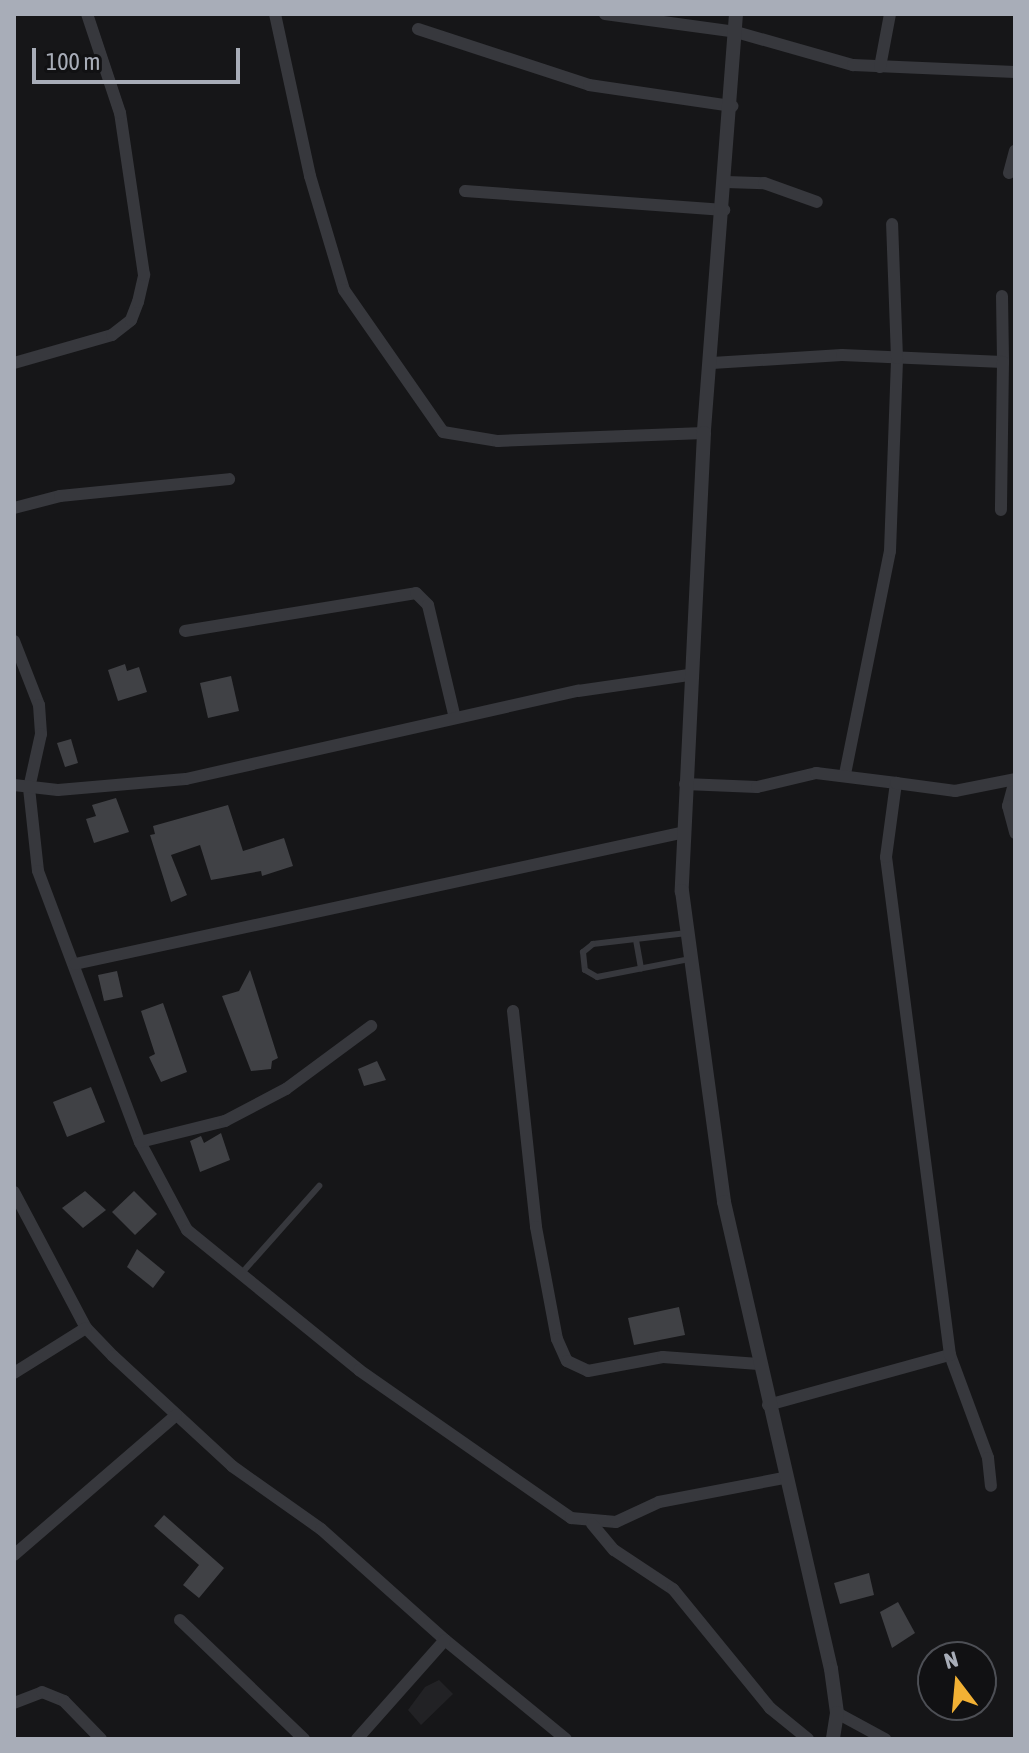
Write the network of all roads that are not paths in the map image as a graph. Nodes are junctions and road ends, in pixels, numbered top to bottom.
1 (87, 14) edge
2 (275, 14) edge
3 (605, 14) edge
4 (736, 14) edge
5 (890, 14) edge
6 (418, 29) dead end
7 (736, 32) junction
8 (880, 67) junction
9 (1015, 72) edge
10 (732, 106) junction
11 (1015, 151) edge
12 (1009, 173) dead end
13 (726, 182) junction
14 (465, 191) dead end
15 (817, 202) dead end
16 (724, 210) junction
17 (892, 224) dead end
18 (1002, 296) dead end
19 (1007, 354) edge
20 (897, 358) junction
21 (14, 363) edge
22 (712, 363) junction
23 (704, 433) junction
24 (229, 479) dead end
25 (14, 508) edge
26 (1001, 510) dead end
27 (185, 631) dead end
28 (14, 641) edge
29 (689, 675) junction
30 (455, 718) junction
31 (845, 774) junction
32 (1015, 779) edge
33 (896, 783) junction
34 (685, 784) junction
35 (14, 785) edge
36 (29, 788) junction
37 (681, 833) junction
38 (1015, 833) edge
39 (687, 933) junction
40 (636, 940) junction
41 (690, 959) junction
42 (75, 964) junction
43 (641, 969) junction
44 (513, 1011) dead end
45 (371, 1026) dead end
46 (140, 1142) junction
47 (319, 1186) dead end
48 (14, 1192) edge
49 (239, 1277) junction
50 (86, 1328) junction
51 (950, 1355) junction
52 (759, 1364) junction
53 (14, 1373) edge
54 (768, 1405) junction
55 (176, 1415) junction
56 (784, 1478) junction
57 (991, 1486) dead end
58 (592, 1524) junction
59 (14, 1555) edge
60 (180, 1620) dead end
61 (445, 1640) junction
62 (14, 1703) edge
63 (837, 1713) junction
64 (101, 1739) edge
65 (304, 1739) edge
66 (357, 1739) edge
67 (566, 1739) edge
68 (808, 1739) edge
69 (833, 1739) edge
70 (885, 1739) edge

1 - 21 street
2 - 23 street
3 - 7 street
4 - 7 street
5 - 8 street
6 - 10 street
7 - 8 street
7 - 10 street
8 - 9 street
10 - 13 street
11 - 12 street
13 - 15 street
13 - 16 street
14 - 16 street
16 - 22 street
17 - 20 street
18 - 19 street
19 - 20 street
19 - 26 street
20 - 22 street
20 - 31 street
22 - 23 street
23 - 29 street
24 - 25 street
27 - 30 street
28 - 36 street
29 - 30 street
29 - 34 street
30 - 36 street
31 - 33 street
31 - 34 street
32 - 33 street
32 - 38 street
33 - 51 street
34 - 37 street
35 - 36 street
36 - 42 street
37 - 39 street
37 - 42 street
39 - 40 lane
39 - 41 street
40 - 43 lane
40 - 43 lane
41 - 43 lane
41 - 52 street
42 - 46 street
44 - 52 street
45 - 46 street
46 - 49 street
47 - 49 lane
48 - 50 street
49 - 58 street
50 - 53 street
50 - 55 street
51 - 54 street
51 - 57 street
52 - 54 street
54 - 56 street
55 - 59 street
55 - 61 street
56 - 58 street
56 - 63 street
58 - 68 street
60 - 65 street
61 - 66 street
61 - 67 street
62 - 64 street
63 - 69 street
63 - 70 street

